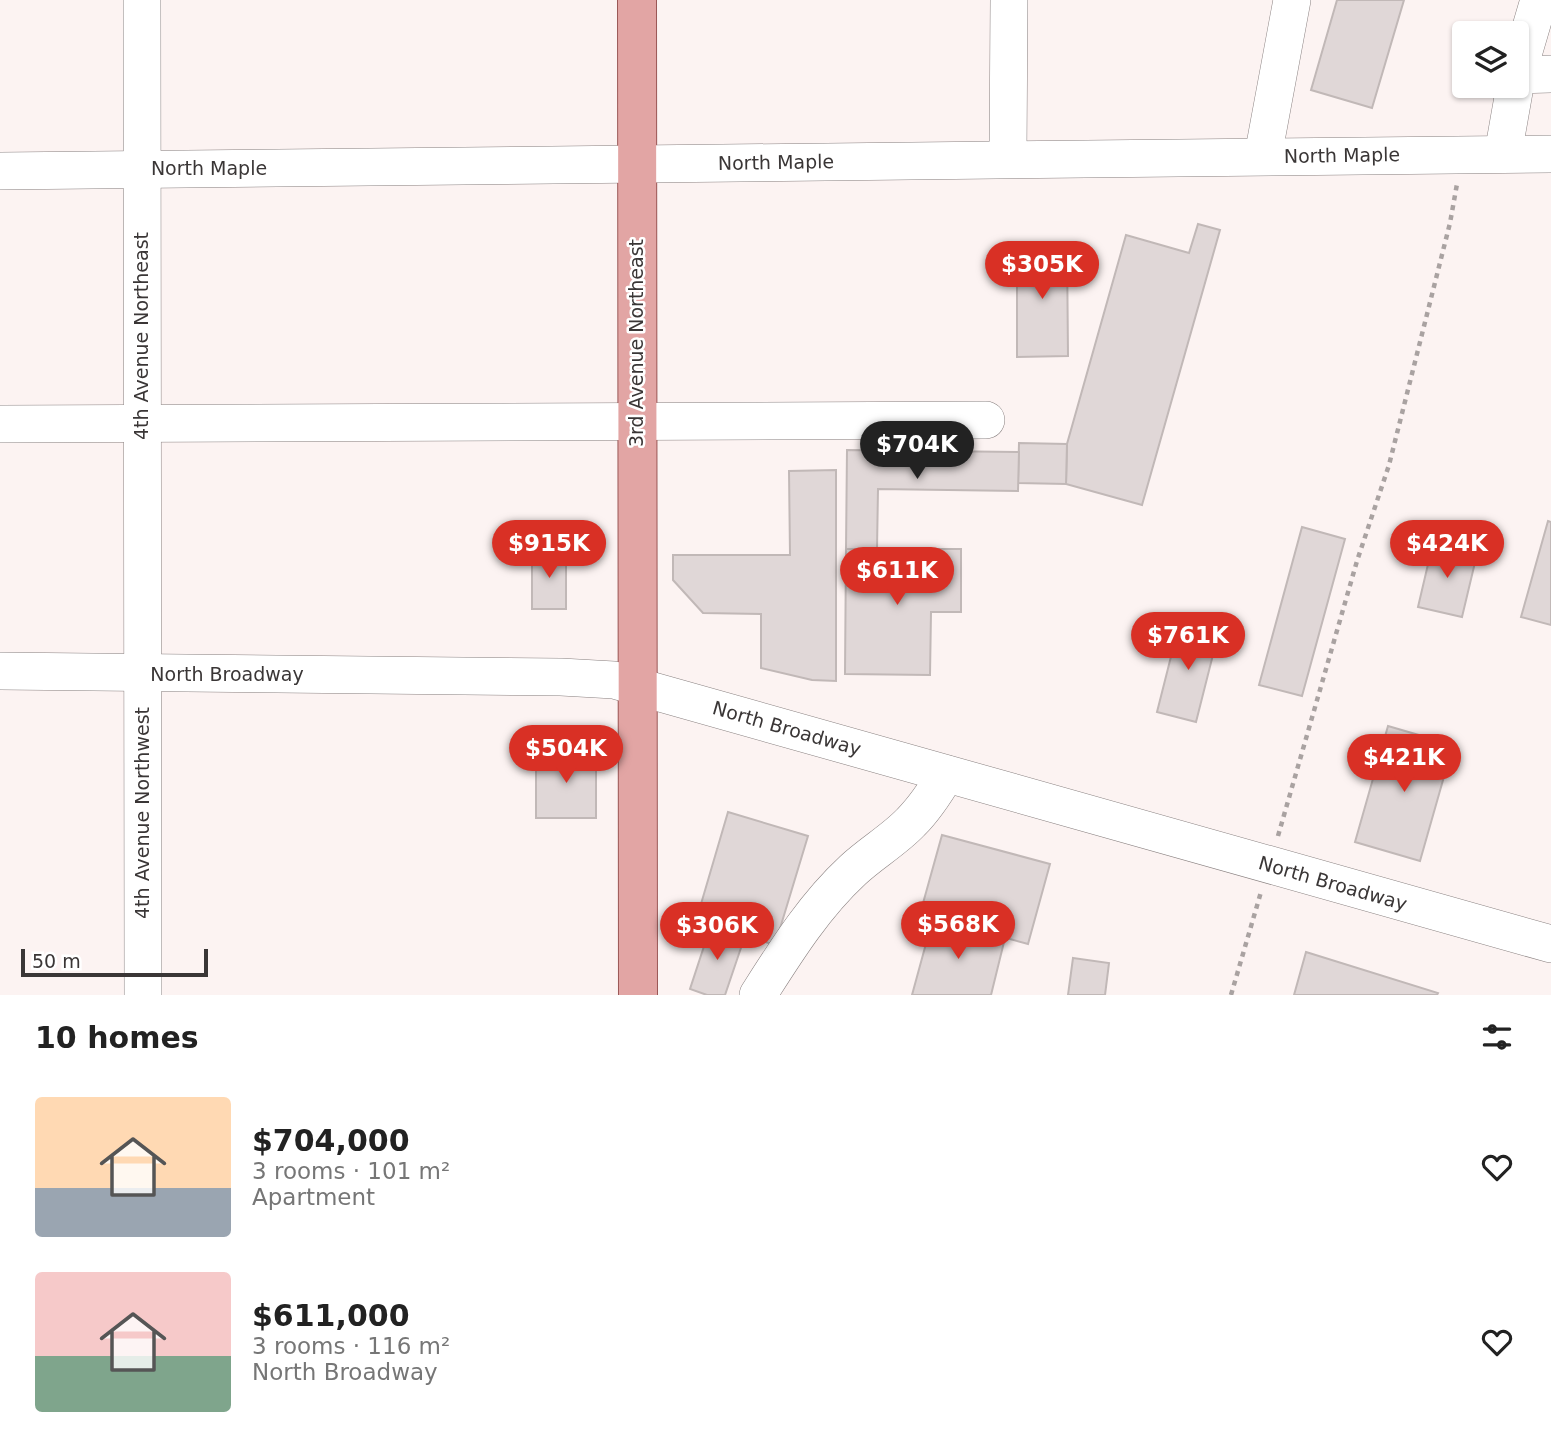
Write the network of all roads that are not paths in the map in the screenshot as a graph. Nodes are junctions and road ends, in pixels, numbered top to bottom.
1 (142, 0) edge
2 (637, 0) edge
3 (1009, 0) edge
4 (1292, 0) edge
5 (1539, 0) edge
6 (1551, 75) edge
7 (1513, 98) edge
8 (1503, 154) junction
9 (1551, 154) edge
10 (1263, 156) junction
11 (1008, 158) junction
12 (636, 164) junction
13 (141, 169) junction
14 (0, 171) edge
15 (637, 420) junction
16 (986, 420) dead end
17 (0, 424) edge
18 (141, 425) junction
19 (0, 670) edge
20 (141, 673) junction
21 (638, 685) junction
22 (946, 774) junction
23 (1551, 944) edge
24 (143, 995) edge
25 (638, 995) edge
26 (758, 995) edge

1 - 13 street, 4th Avenue Northeast
2 - 12 main road, 3rd Avenue Northeast
3 - 11 street
4 - 10 street
5 - 6 street
7 - 8 street
8 - 9 street, North Maple
8 - 10 street, North Maple
10 - 11 street, North Maple
11 - 12 street, North Maple
12 - 13 street, North Maple
12 - 15 main road, 3rd Avenue Northeast
13 - 14 street, North Maple
13 - 18 street, 4th Avenue Northeast
15 - 16 street
15 - 18 street
15 - 21 main road, 3rd Avenue Northeast
17 - 18 street
18 - 20 street, 4th Avenue Northeast
19 - 20 street, North Broadway
20 - 21 street, North Broadway
20 - 24 street, 4th Avenue Northwest
21 - 22 street, North Broadway
21 - 25 main road, 3rd Avenue Northeast
22 - 23 street, North Broadway
22 - 26 street

